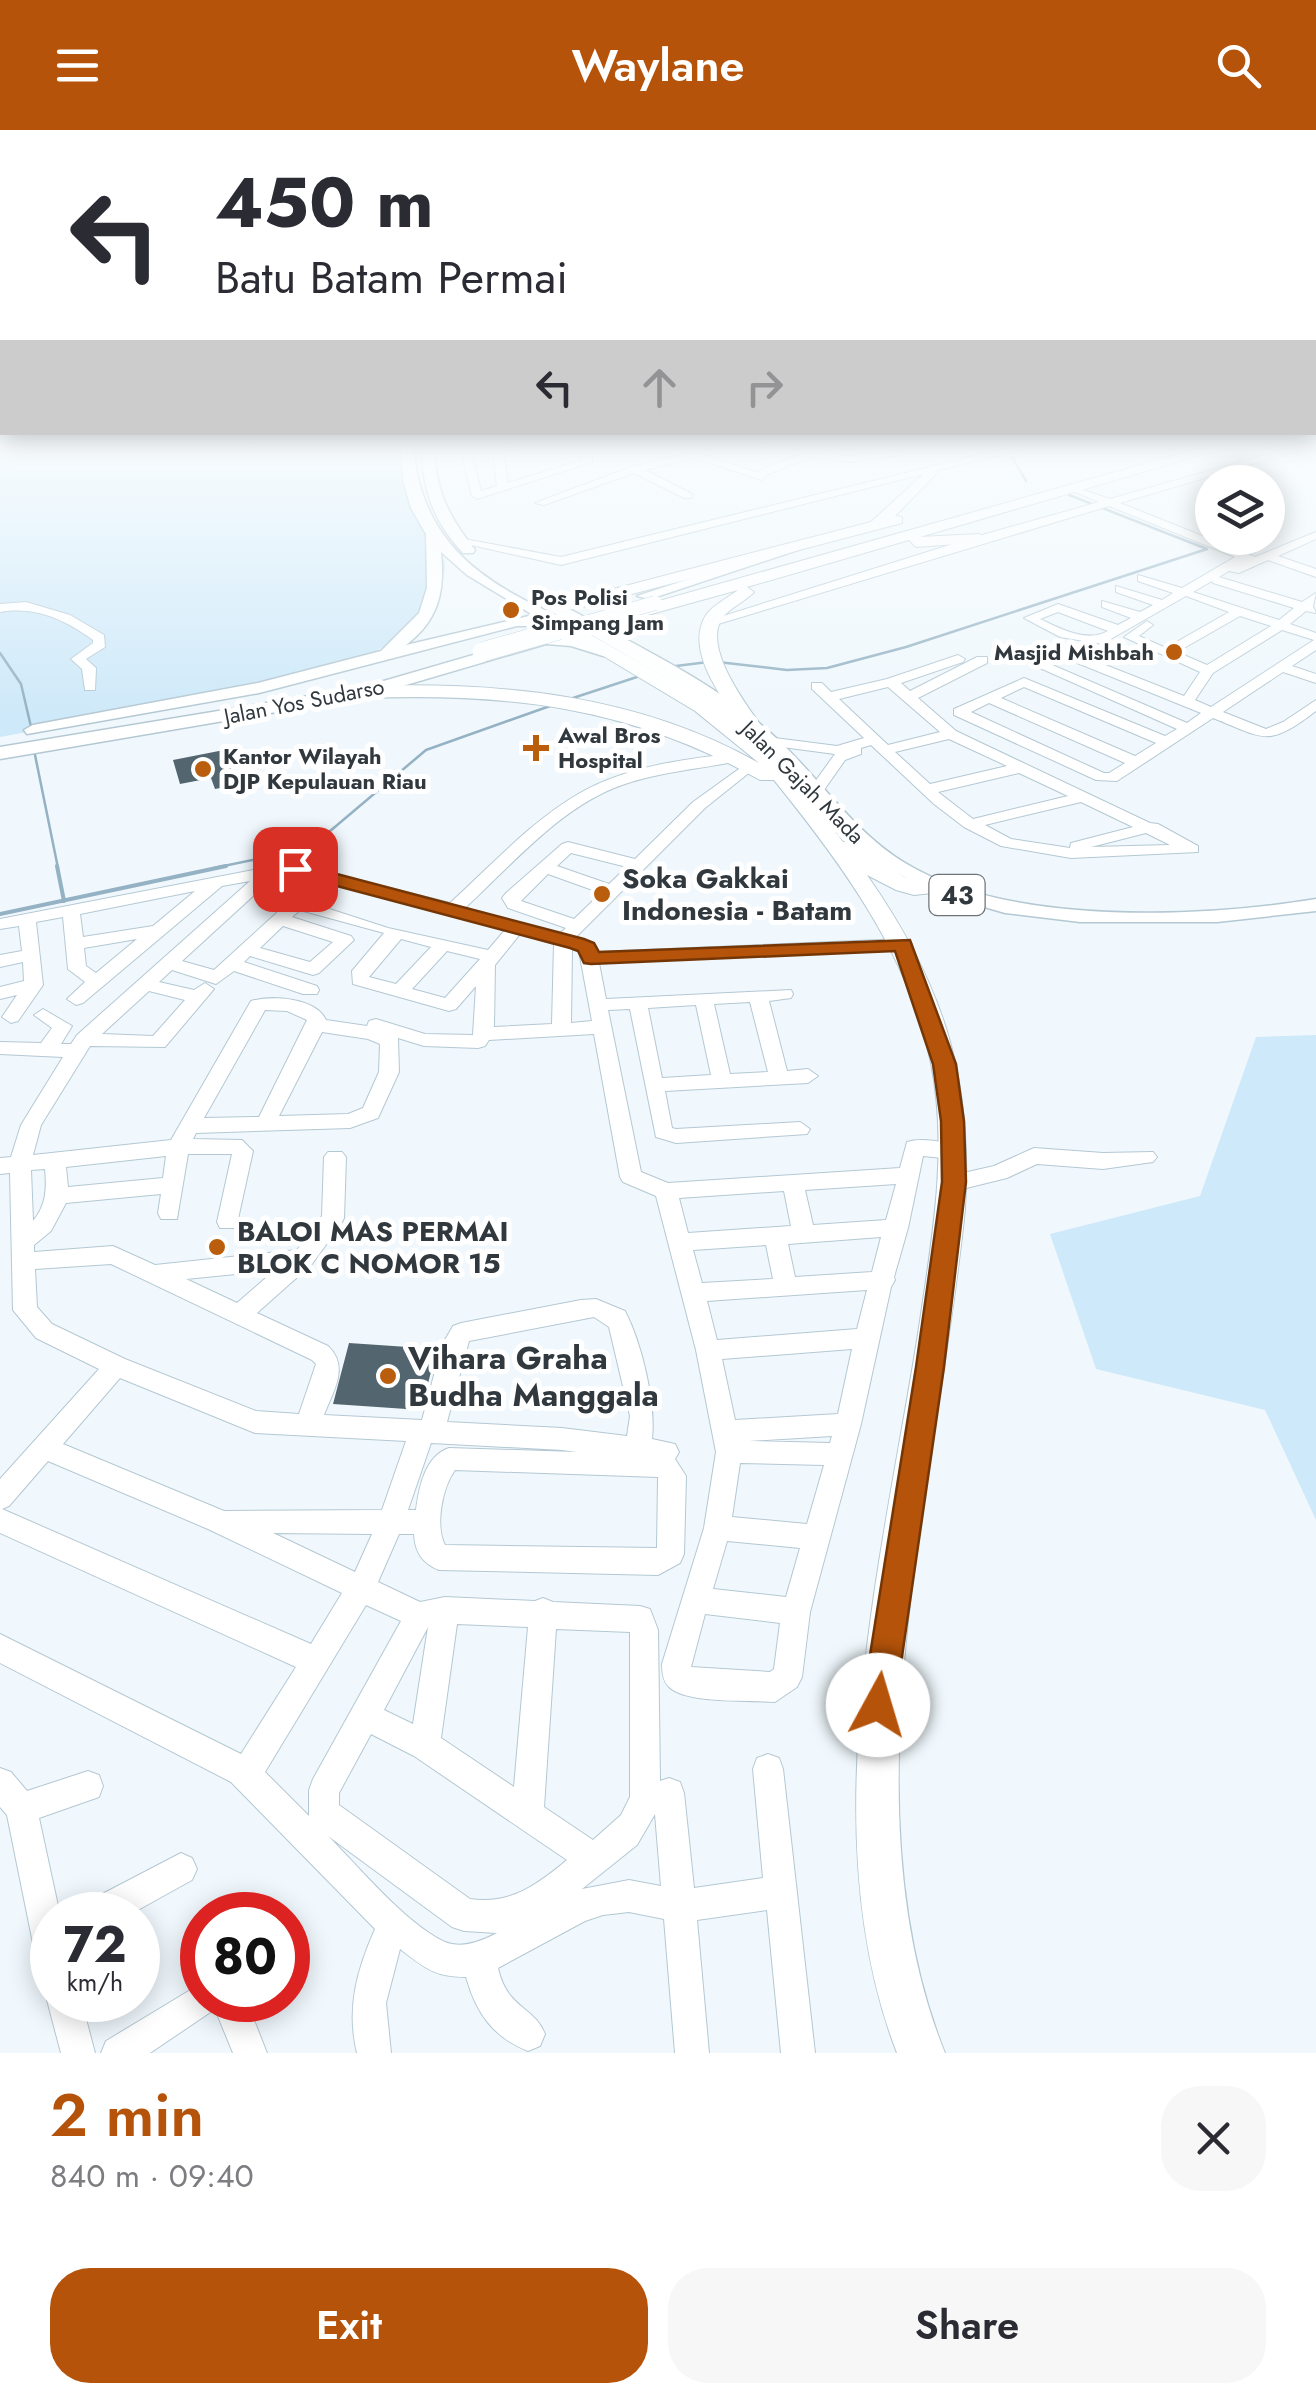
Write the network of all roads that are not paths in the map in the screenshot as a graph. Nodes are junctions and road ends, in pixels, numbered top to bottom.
1 (432, 536) edge
2 (433, 537) edge
3 (455, 537) edge
4 (662, 537) edge
5 (833, 537) edge
6 (904, 537) edge
7 (987, 537) edge
8 (1195, 537) edge
9 (1311, 537) edge
10 (828, 538) junction
11 (979, 539) junction
12 (458, 541) junction
13 (873, 546) junction
14 (846, 555) junction
15 (1254, 557) junction
16 (1310, 570) edge
17 (779, 576) junction
18 (1142, 578) dead end
19 (1217, 580) junction
20 (1120, 589) dead end
21 (620, 593) junction
22 (1188, 594) junction
23 (1267, 596) junction
24 (649, 603) junction
25 (1106, 604) dead end
26 (1163, 604) junction
27 (1312, 605) edge
28 (0, 607) edge
29 (1239, 612) junction
30 (1141, 616) junction
31 (570, 622) junction
32 (710, 622) junction
33 (1281, 625) junction
34 (1118, 630) junction
35 (545, 638) junction
36 (1316, 640) edge
37 (478, 642) junction
38 (504, 651) junction
39 (1168, 652) junction
40 (371, 660) junction
41 (1284, 668) junction
42 (1208, 670) junction
43 (1316, 679) edge
44 (891, 682) junction
45 (90, 687) dead end
46 (259, 688) junction
47 (365, 692) junction
48 (910, 696) junction
49 (987, 697) junction
50 (1187, 701) junction
51 (1316, 704) edge
52 (287, 708) junction
53 (1084, 709) junction
54 (715, 710) junction
55 (1211, 711) junction
56 (1054, 725) junction
57 (1187, 728) junction
58 (945, 729) junction
59 (759, 734) junction
60 (0, 736) edge
61 (1021, 741) junction
62 (1166, 742) junction
63 (878, 743) junction
64 (840, 752) junction
65 (0, 753) edge
66 (744, 761) junction
67 (1138, 762) junction
68 (1019, 768) junction
69 (925, 790) junction
70 (808, 796) junction
71 (1082, 798) junction
72 (970, 824) junction
73 (1152, 827) junction
74 (821, 828) junction
75 (1054, 852) junction
76 (639, 865) junction
77 (545, 867) junction
78 (271, 870) junction
79 (327, 876) junction
80 (917, 878) junction
81 (218, 880) junction
82 (612, 891) junction
83 (296, 904) junction
84 (1316, 904) edge
85 (72, 910) junction
86 (454, 910) junction
87 (280, 918) junction
88 (28, 919) junction
89 (0, 924) edge
90 (578, 926) junction
91 (517, 927) junction
92 (383, 930) junction
93 (160, 931) junction
94 (344, 940) junction
95 (563, 940) junction
96 (74, 944) junction
97 (903, 944) junction
98 (443, 945) junction
99 (245, 949) junction
100 (32, 955) junction
101 (591, 958) junction
102 (489, 960) junction
103 (0, 961) edge
104 (168, 963) junction
105 (313, 969) junction
106 (211, 980) junction
107 (98, 982) junction
108 (146, 984) junction
109 (34, 985) junction
110 (399, 992) junction
111 (0, 993) edge
112 (784, 994) dead end
113 (758, 996) junction
114 (76, 999) dead end
115 (704, 999) junction
116 (638, 1004) junction
117 (43, 1015) dead end
118 (340, 1015) dead end
119 (600, 1016) junction
120 (11, 1017) dead end
121 (316, 1025) junction
122 (561, 1030) junction
123 (484, 1034) junction
124 (79, 1045) junction
125 (0, 1048) edge
126 (48, 1048) junction
127 (808, 1076) dead end
128 (779, 1078) junction
129 (722, 1081) junction
130 (654, 1085) junction
131 (266, 1122) junction
132 (191, 1126) junction
133 (800, 1130) dead end
134 (178, 1146) junction
135 (335, 1157) dead end
136 (1146, 1157) dead end
137 (54, 1160) junction
138 (10, 1165) edge
139 (953, 1167) junction
140 (910, 1175) junction
141 (172, 1185) junction
142 (794, 1186) junction
143 (666, 1191) junction
144 (59, 1196) junction
145 (169, 1213) dead end
146 (228, 1222) dead end
147 (897, 1228) junction
148 (804, 1234) junction
149 (775, 1236) junction
150 (682, 1242) junction
151 (24, 1251) junction
152 (304, 1258) junction
153 (151, 1274) junction
154 (884, 1280) junction
155 (786, 1286) junction
156 (694, 1292) junction
157 (240, 1314) junction
158 (866, 1338) junction
159 (708, 1350) junction
160 (116, 1366) junction
161 (308, 1424) junction
162 (848, 1424) junction
163 (427, 1431) junction
164 (726, 1442) junction
165 (44, 1448) junction
166 (638, 1450) junction
167 (666, 1452) dead end
168 (840, 1454) junction
169 (5, 1482) edge
170 (0, 1520) edge
171 (217, 1520) junction
172 (428, 1522) junction
173 (390, 1524) junction
174 (716, 1528) junction
175 (817, 1538) junction
176 (362, 1587) junction
177 (696, 1600) junction
178 (543, 1612) junction
179 (796, 1612) junction
180 (432, 1613) junction
181 (0, 1648) edge
182 (314, 1660) junction
183 (366, 1716) junction
184 (425, 1744) junction
185 (768, 1769) dead end
186 (246, 1775) junction
187 (88, 1786) dead end
188 (669, 1793) dead end
189 (10, 1796) edge
190 (528, 1811) junction
191 (594, 1860) junction
192 (181, 1869) dead end
193 (783, 1891) junction
194 (37, 1892) edge
195 (139, 1892) edge
196 (680, 1906) junction
197 (393, 1924) junction
198 (480, 1960) junction
199 (180, 2014) edge
200 (70, 2022) edge
201 (238, 2022) edge
202 (528, 2034) dead end
203 (78, 2053) edge
204 (118, 2053) edge
205 (250, 2053) edge
206 (374, 2053) edge
207 (692, 2053) edge
208 (798, 2053) edge
209 (922, 2053) edge

1 - 40 main road
2 - 31 main road
3 - 12 main road
4 - 12 street
5 - 10 highway
6 - 13 highway
7 - 11 street
8 - 15 street
9 - 15 street
10 - 21 highway
10 - 24 main road
11 - 13 highway
11 - 32 street
12 - 31 main road
13 - 14 highway
14 - 17 highway
14 - 24 main road
15 - 16 street
15 - 19 street
15 - 22 street
16 - 23 street
17 - 24 highway
17 - 32 highway
18 - 22 street
19 - 22 street
19 - 23 street
20 - 26 street
21 - 24 highway
21 - 31 highway
22 - 26 street
22 - 29 street
22 - 39 street
23 - 27 street
24 - 31 highway
24 - 37 main road, bridge
25 - 30 street
26 - 30 street
27 - 33 street
28 - 45 street
29 - 33 street
29 - 39 street
30 - 34 street
31 - 35 main road
31 - 35 main road, Jalan Yos Sudarso
31 - 37 main road, Jalan Yos Sudarso
31 - 54 highway, Jalan Gajah Mada / 43
32 - 59 highway
33 - 36 street
33 - 42 street
34 - 34 street
35 - 38 main road, Jalan Yos Sudarso
36 - 41 street
37 - 38 main road
37 - 40 main road, Jalan Yos Sudarso
37 - 46 main road
37 - 52 main road
38 - 47 main road, Jalan Yos Sudarso
39 - 42 street
40 - 46 main road, Jalan Yos Sudarso
41 - 43 street
41 - 55 street
42 - 50 street
44 - 48 street
44 - 48 street
44 - 63 street
46 - 60 main road, Jalan Yos Sudarso
47 - 52 main road, Jalan Yos Sudarso
47 - 66 highway
48 - 58 street
49 - 53 street
49 - 56 street
49 - 61 street
50 - 55 street
50 - 57 street
51 - 55 street
52 - 65 main road, Jalan Yos Sudarso
53 - 56 street
53 - 62 street
54 - 59 main road, Jalan Gajah Mada / 43
54 - 70 highway, Jalan Gajah Mada / 43
55 - 57 street
56 - 61 street
56 - 67 street
57 - 62 street
58 - 63 street
58 - 68 street
59 - 64 street
59 - 70 main road, Jalan Gajah Mada / 43
61 - 67 street
62 - 67 street
63 - 64 street
63 - 69 street
64 - 70 street
66 - 70 highway
66 - 76 street
66 - 86 street
68 - 69 street
68 - 71 street
69 - 72 street
70 - 74 highway, Jalan Gajah Mada / 43
70 - 80 main road, Jalan Gajah Mada / 43
71 - 72 street
71 - 73 street
72 - 75 street
73 - 75 street
73 - 75 street
74 - 80 highway
74 - 97 highway, Jalan Gajah Mada / 43
76 - 77 street
76 - 82 street
77 - 82 street
77 - 90 street
78 - 79 street
78 - 81 street
78 - 104 street
79 - 83 street
79 - 86 street
80 - 84 main road, Jalan Gajah Mada / 43
81 - 85 street
81 - 93 street
82 - 90 street
83 - 87 street
83 - 92 street
85 - 88 street
85 - 96 street
86 - 91 street
87 - 94 street
87 - 99 street
88 - 89 street
88 - 100 street
90 - 95 street
91 - 95 street
91 - 102 street
92 - 94 street
92 - 98 street
92 - 110 street
93 - 96 street
93 - 107 street
94 - 105 street
95 - 101 street
95 - 122 street
96 - 107 street
97 - 101 street
97 - 139 highway, Jalan Gajah Mada / 43
98 - 102 street
98 - 110 street
99 - 105 street
99 - 106 street
100 - 103 street
100 - 109 street
101 - 119 street
102 - 110 street
102 - 123 street
104 - 106 street
104 - 108 street
105 - 106 street
106 - 108 street
106 - 124 street
107 - 114 street
108 - 124 street
109 - 111 street
109 - 120 street
112 - 113 street
113 - 115 street
113 - 128 street
115 - 116 street
115 - 129 street
116 - 119 street
116 - 130 street
117 - 126 street
118 - 123 street
119 - 122 street
119 - 143 street
121 - 131 street
121 - 131 street
121 - 132 street
122 - 123 street
124 - 126 street
124 - 138 street
125 - 126 street
127 - 128 street
128 - 129 street
129 - 130 street
130 - 133 street
131 - 132 street
132 - 134 street
134 - 137 street
134 - 141 street
134 - 146 street
135 - 152 street
136 - 139 street
137 - 138 street
137 - 144 street
138 - 151 street
139 - 140 street
139 - 209 highway, Jalan Gajah Mada / 43
140 - 142 street
140 - 147 street
141 - 144 street
141 - 145 street
142 - 143 street
142 - 148 street
143 - 150 street
144 - 151 street
147 - 148 street
147 - 154 street
148 - 149 street
149 - 150 street
149 - 155 street
150 - 156 street
151 - 153 street
151 - 160 street
152 - 153 street
152 - 157 street
153 - 157 street
154 - 155 street
154 - 158 street
155 - 156 street
156 - 159 street
157 - 161 street
158 - 159 street
158 - 162 street
159 - 164 street
160 - 161 street
160 - 165 street
161 - 163 street
162 - 164 street
162 - 168 street
163 - 166 street
163 - 166 street
163 - 173 street
164 - 168 street
164 - 174 street
165 - 169 street
165 - 171 street
166 - 167 street
168 - 175 street
170 - 182 street
171 - 173 street
171 - 176 street
172 - 172 street
172 - 173 street
173 - 176 street
174 - 175 street
174 - 177 street
175 - 179 street
176 - 180 street
176 - 182 street
177 - 179 street
177 - 179 street
178 - 180 street
178 - 190 street
178 - 191 street
180 - 183 street
180 - 184 street
181 - 186 street
182 - 186 street
183 - 184 street
183 - 191 street
184 - 190 street
185 - 193 street
186 - 197 street
187 - 189 street
188 - 196 street
189 - 194 street
190 - 191 street
192 - 195 street
193 - 196 street
193 - 208 street
196 - 198 street
196 - 207 street
197 - 198 street
197 - 206 street
198 - 202 street
199 - 204 street
200 - 203 street
201 - 205 street

